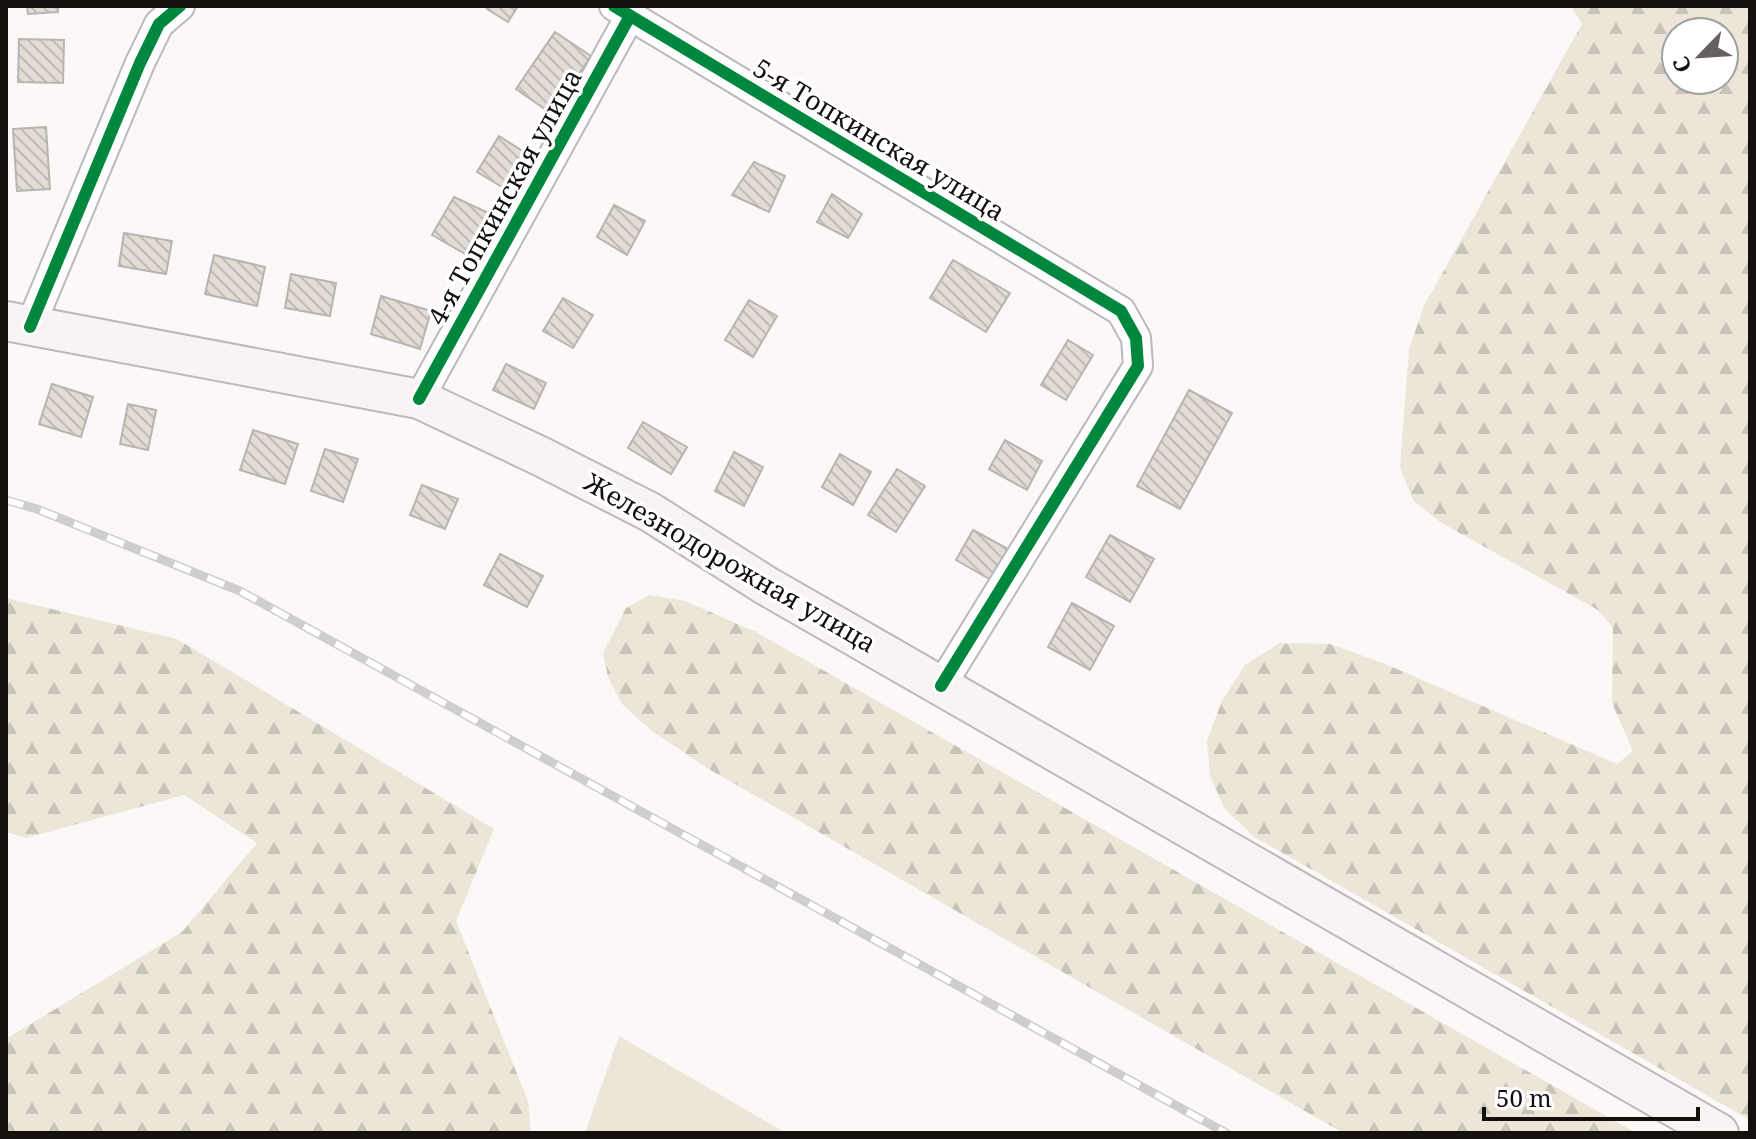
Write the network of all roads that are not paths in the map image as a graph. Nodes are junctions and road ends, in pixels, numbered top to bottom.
1 (180, 6) edge
2 (622, 11) edge
3 (18, 324) edge
4 (419, 399) junction
5 (941, 686) junction
6 (1719, 1133) edge

1 - 3 street
2 - 4 street, 4-я Топкинская улица
2 - 5 street, 5-я Топкинская улица
3 - 4 main road, Железнодорожная улица
4 - 5 main road, Железнодорожная улица
5 - 6 main road, Железнодорожная улица

